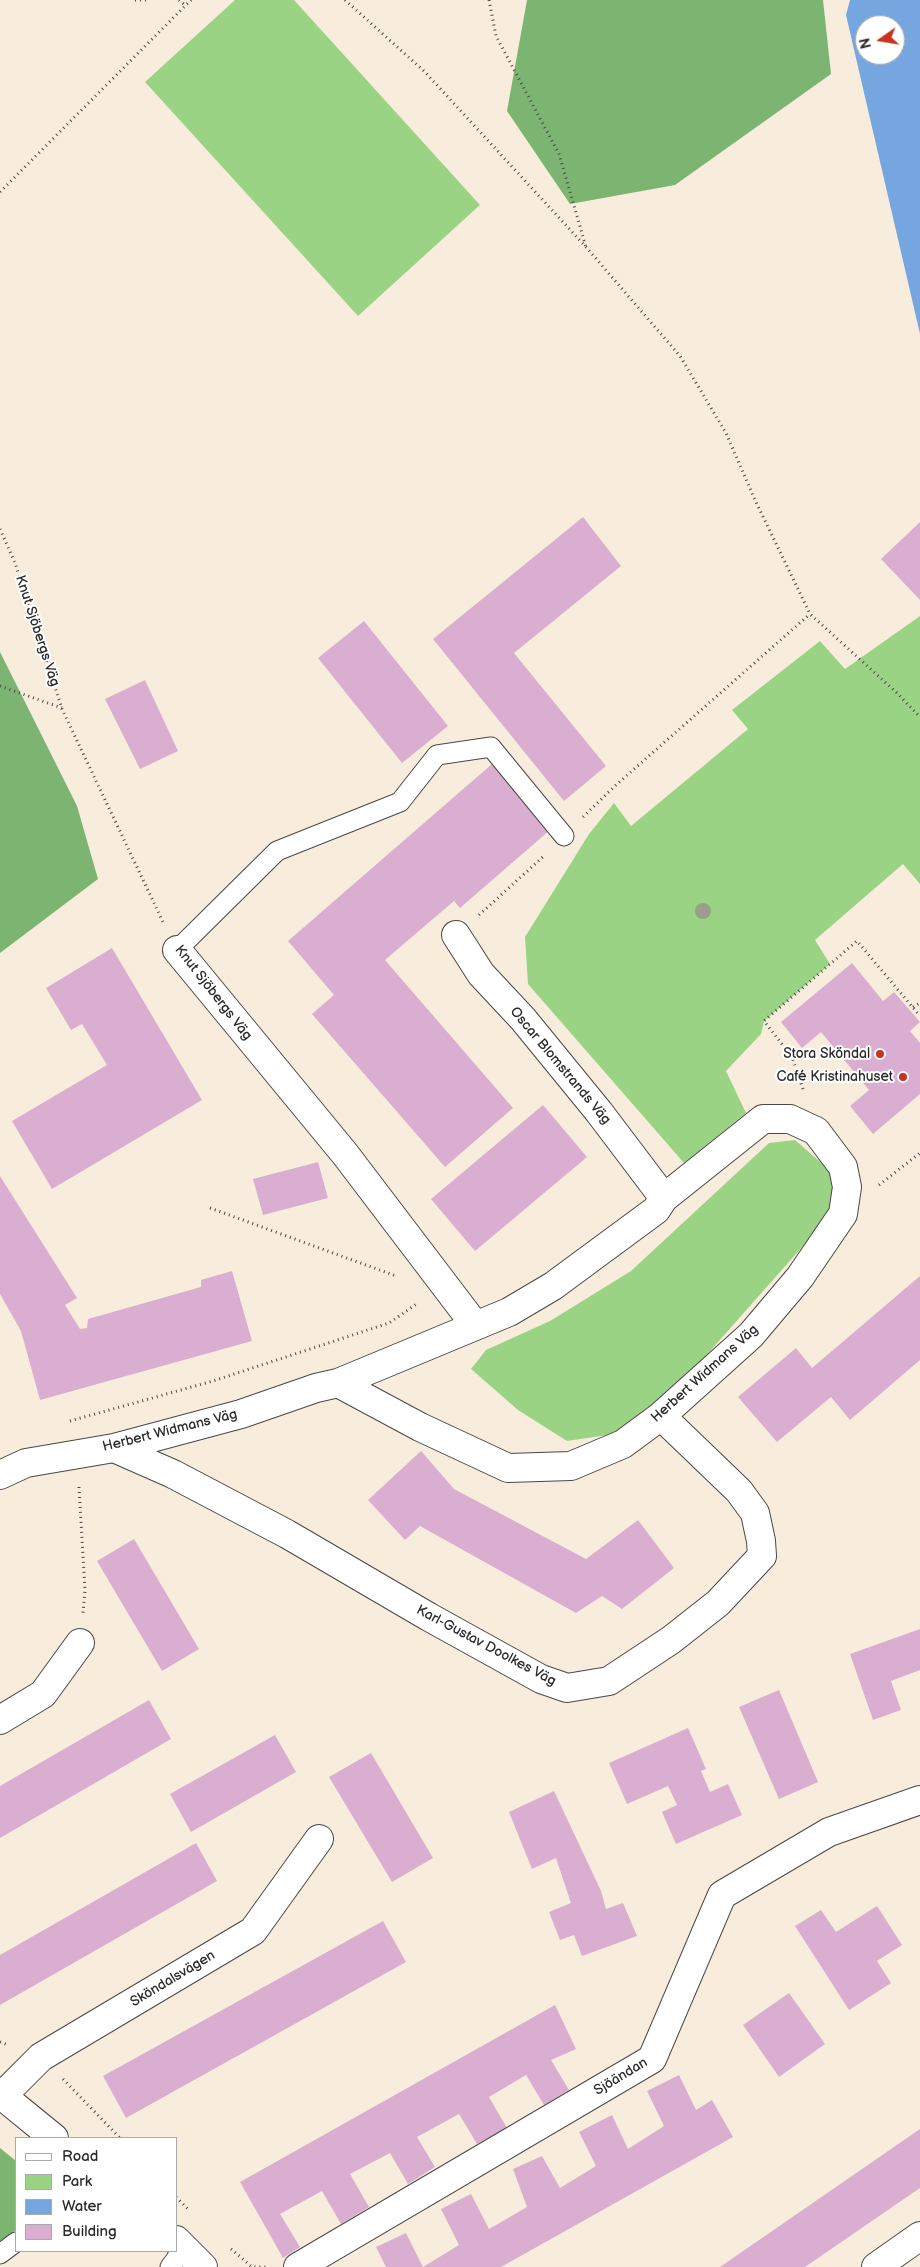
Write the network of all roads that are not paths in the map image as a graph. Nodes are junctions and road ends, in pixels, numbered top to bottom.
1 (564, 836) road end
2 (456, 935) road end
3 (177, 950) joint
4 (664, 1198) junction
5 (475, 1325) junction
6 (338, 1383) junction
7 (662, 1416) junction
8 (114, 1448) junction
9 (0, 1475) edge
10 (80, 1644) road end
11 (0, 1720) edge
12 (920, 1800) edge
13 (320, 1838) dead end
14 (1, 2095) edge
15 (53, 2137) edge
16 (920, 2236) edge
17 (15, 2243) edge
18 (178, 2252) edge
19 (0, 2254) edge
20 (203, 2267) edge
21 (298, 2267) edge
22 (876, 2267) edge

1 - 3 lane
2 - 4 street, Oscar Blomstrands Väg
3 - 5 street, Knut Sjöbergs Väg
4 - 5 street, Herbert Widmans Väg
4 - 7 street, Herbert Widmans Väg
5 - 6 street, Herbert Widmans Väg
6 - 7 street, Herbert Widmans Väg
6 - 8 street, Herbert Widmans Väg
7 - 8 street, Karl-Gustav Doolkes Väg
8 - 9 street, Herbert Widmans Väg
10 - 11 street
12 - 21 street, Sjöändan
13 - 14 street, Sköndalsvägen
14 - 15 street, Sköndalsvägen
16 - 22 street
17 - 19 lane
18 - 20 street

